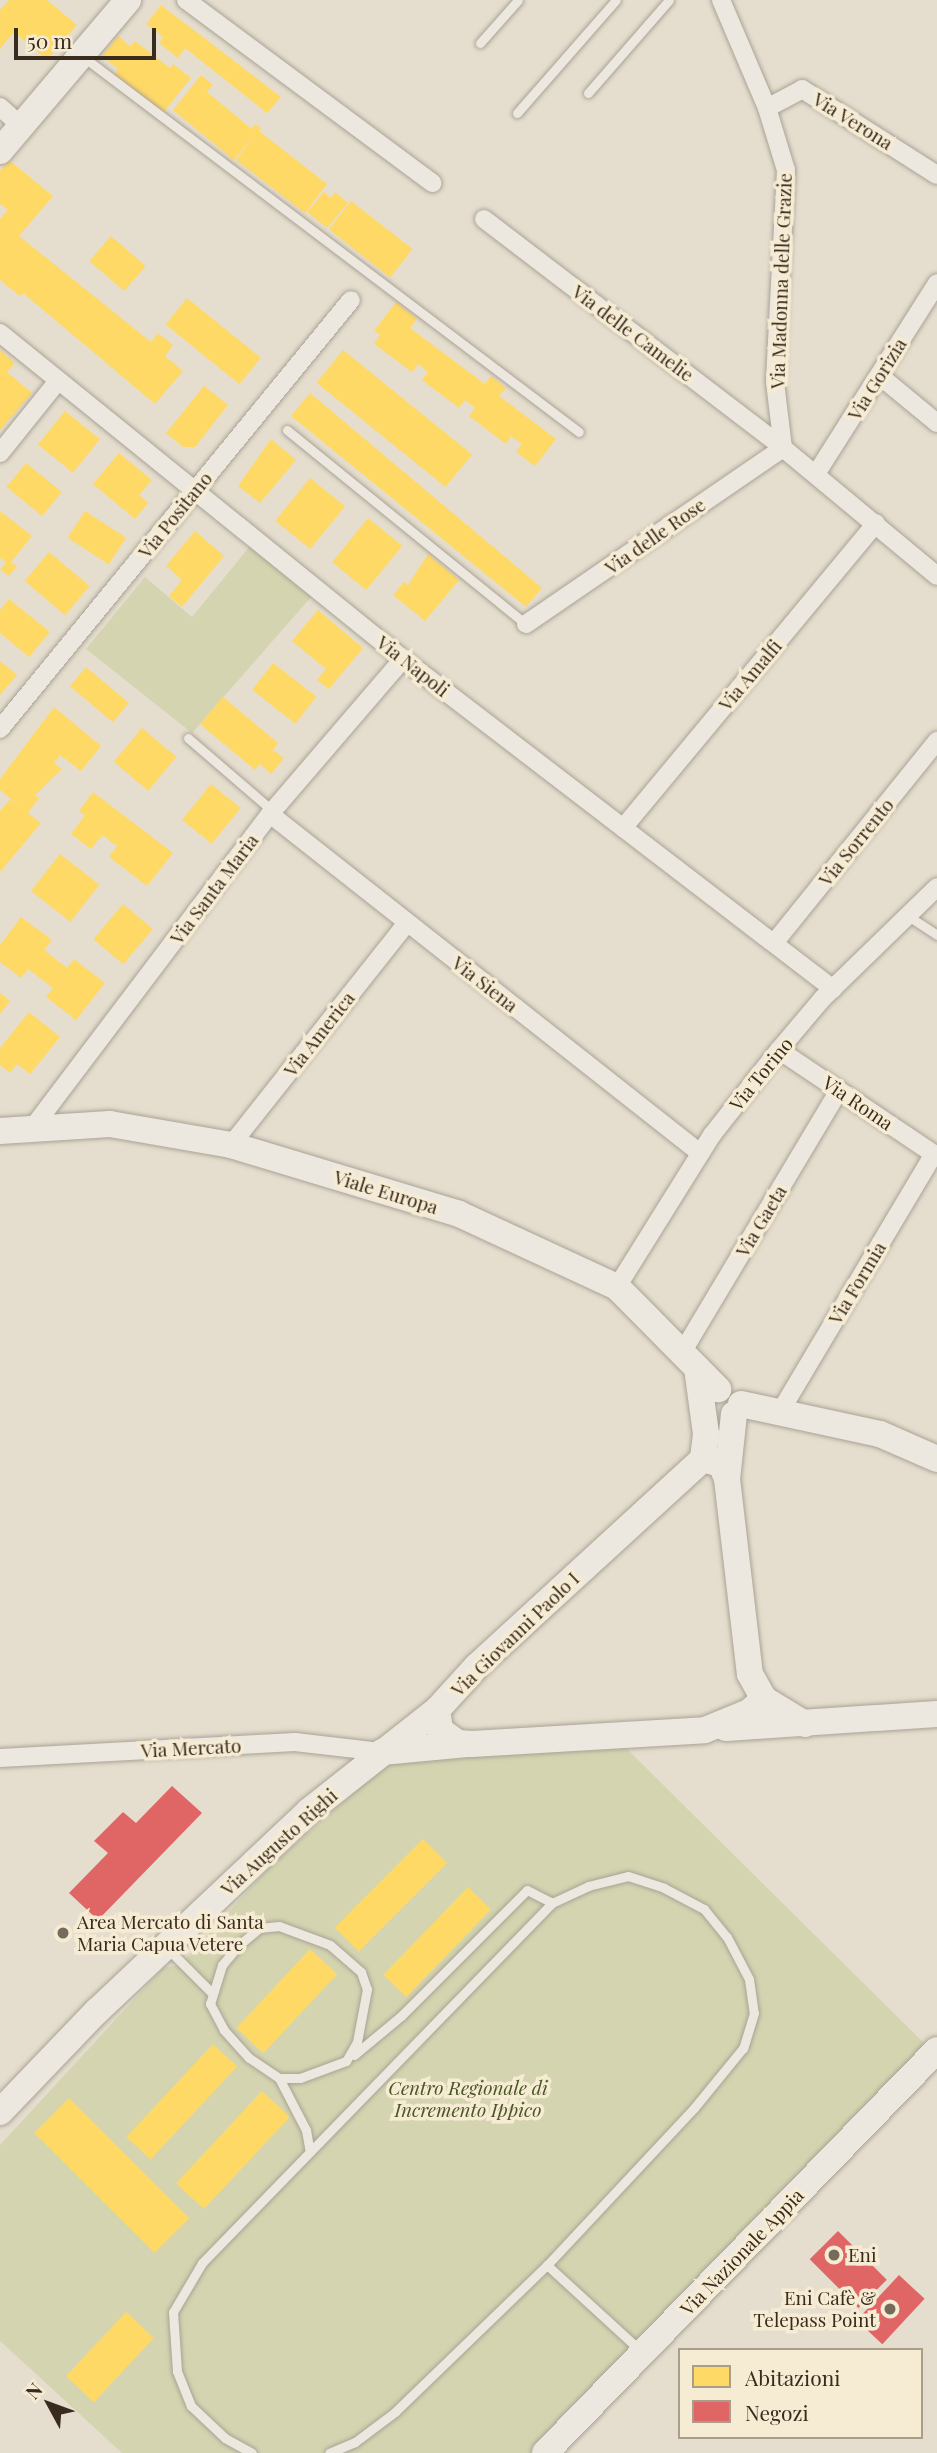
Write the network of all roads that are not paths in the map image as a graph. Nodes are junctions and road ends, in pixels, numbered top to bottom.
1 (128, 0) edge
2 (186, 0) edge
3 (518, 0) edge
4 (616, 0) edge
5 (668, 0) edge
6 (721, 0) edge
7 (480, 43) dead end
8 (81, 55) junction
9 (588, 93) dead end
10 (0, 107) edge
11 (767, 108) junction
12 (517, 113) dead end
13 (21, 126) junction
14 (0, 150) edge
15 (937, 175) edge
16 (432, 183) dead end
17 (484, 219) dead end
18 (937, 284) edge
19 (351, 300) dead end
20 (0, 333) edge
21 (880, 376) junction
22 (57, 382) junction
23 (937, 423) edge
24 (287, 430) dead end
25 (579, 432) dead end
26 (783, 448) junction
27 (0, 453) edge
28 (816, 474) junction
29 (194, 492) junction
30 (876, 523) junction
31 (937, 576) edge
32 (526, 624) joint
33 (403, 659) junction
34 (0, 729) edge
35 (188, 738) dead end
36 (937, 741) edge
37 (272, 812) junction
38 (623, 828) junction
39 (937, 887) edge
40 (908, 916) junction
41 (407, 923) junction
42 (937, 935) edge
43 (774, 943) junction
44 (834, 989) junction
45 (779, 1050) junction
46 (839, 1090) junction
47 (34, 1126) junction
48 (0, 1131) edge
49 (231, 1146) junction
50 (700, 1153) junction
51 (936, 1155) edge
52 (617, 1287) junction
53 (690, 1359) junction
54 (737, 1409) junction
55 (780, 1412) junction
56 (937, 1459) edge
57 (703, 1460) junction
58 (727, 1479) junction
59 (764, 1699) junction
60 (437, 1710) junction
61 (937, 1714) edge
62 (805, 1724) junction
63 (705, 1730) junction
64 (472, 1744) junction
65 (382, 1752) junction
66 (0, 1758) edge
67 (552, 1903) junction
68 (166, 1947) junction
69 (212, 1993) junction
70 (937, 2050) edge
71 (346, 2061) junction
72 (279, 2078) junction
73 (0, 2112) edge
74 (310, 2152) junction
75 (547, 2265) junction
76 (644, 2354) junction
77 (252, 2453) edge
78 (329, 2453) edge
79 (545, 2453) edge

1 - 8 street
2 - 16 street
3 - 7 lane
4 - 12 lane
5 - 9 lane
6 - 11 street, Via Madonna delle Grazie
8 - 13 street
8 - 25 lane
10 - 13 street
11 - 15 street, Via Verona
11 - 26 street, Via Madonna delle Grazie
13 - 14 street
17 - 26 street, Via delle Camelie
18 - 21 street, Via Gorizia
19 - 29 street, Via Positano
20 - 22 street, Via Napoli
21 - 23 street
21 - 28 street, Via Gorizia
22 - 27 street
22 - 29 street, Via Napoli
24 - 32 lane
26 - 28 street
26 - 32 street, Via delle Rose
28 - 30 street
29 - 33 street, Via Napoli
29 - 34 street, Via Positano
30 - 31 street
30 - 38 street, Via Amalfi
33 - 37 street, Via Santa Maria
33 - 38 street, Via Napoli
35 - 37 lane
36 - 43 street, Via Sorrento
37 - 41 street, Via Siena
37 - 47 street, Via Santa Maria
38 - 43 street, Via Napoli
39 - 40 street, Via Torino
40 - 42 lane
40 - 44 street, Via Torino
41 - 49 street, Via America
41 - 50 street, Via Siena
43 - 44 street, Via Napoli
44 - 45 street, Via Torino
45 - 46 street, Via Roma
45 - 50 street, Via Torino
46 - 51 street, Via Roma
46 - 53 street, Via Gaeta
47 - 48 street, Viale Europa
47 - 49 street, Viale Europa
49 - 52 street, Viale Europa
50 - 52 street, Via Torino
51 - 55 street, Via Formia
52 - 53 street, Viale Europa
53 - 54 street, Viale Europa
53 - 57 street
54 - 55 street
54 - 58 street
55 - 56 street
57 - 58 street
57 - 60 street, Via Giovanni Paolo I
58 - 59 street
59 - 62 street
59 - 63 street, Via Giovanni Paolo I
60 - 64 street, Via Giovanni Paolo I
60 - 65 street, Via Augusto Righi
61 - 62 street
62 - 63 street
63 - 64 street, Via Giovanni Paolo I
64 - 65 street
65 - 66 street, Via Mercato
65 - 68 street, Via Augusto Righi
67 - 71 lane
67 - 74 lane
67 - 75 lane
68 - 69 lane
68 - 73 street, Via Augusto Righi
69 - 71 lane
69 - 72 lane
70 - 76 street, Via Nazionale Appia
71 - 72 lane
72 - 74 lane
74 - 77 lane
75 - 76 lane
75 - 78 lane
76 - 79 street, Via Nazionale Appia

